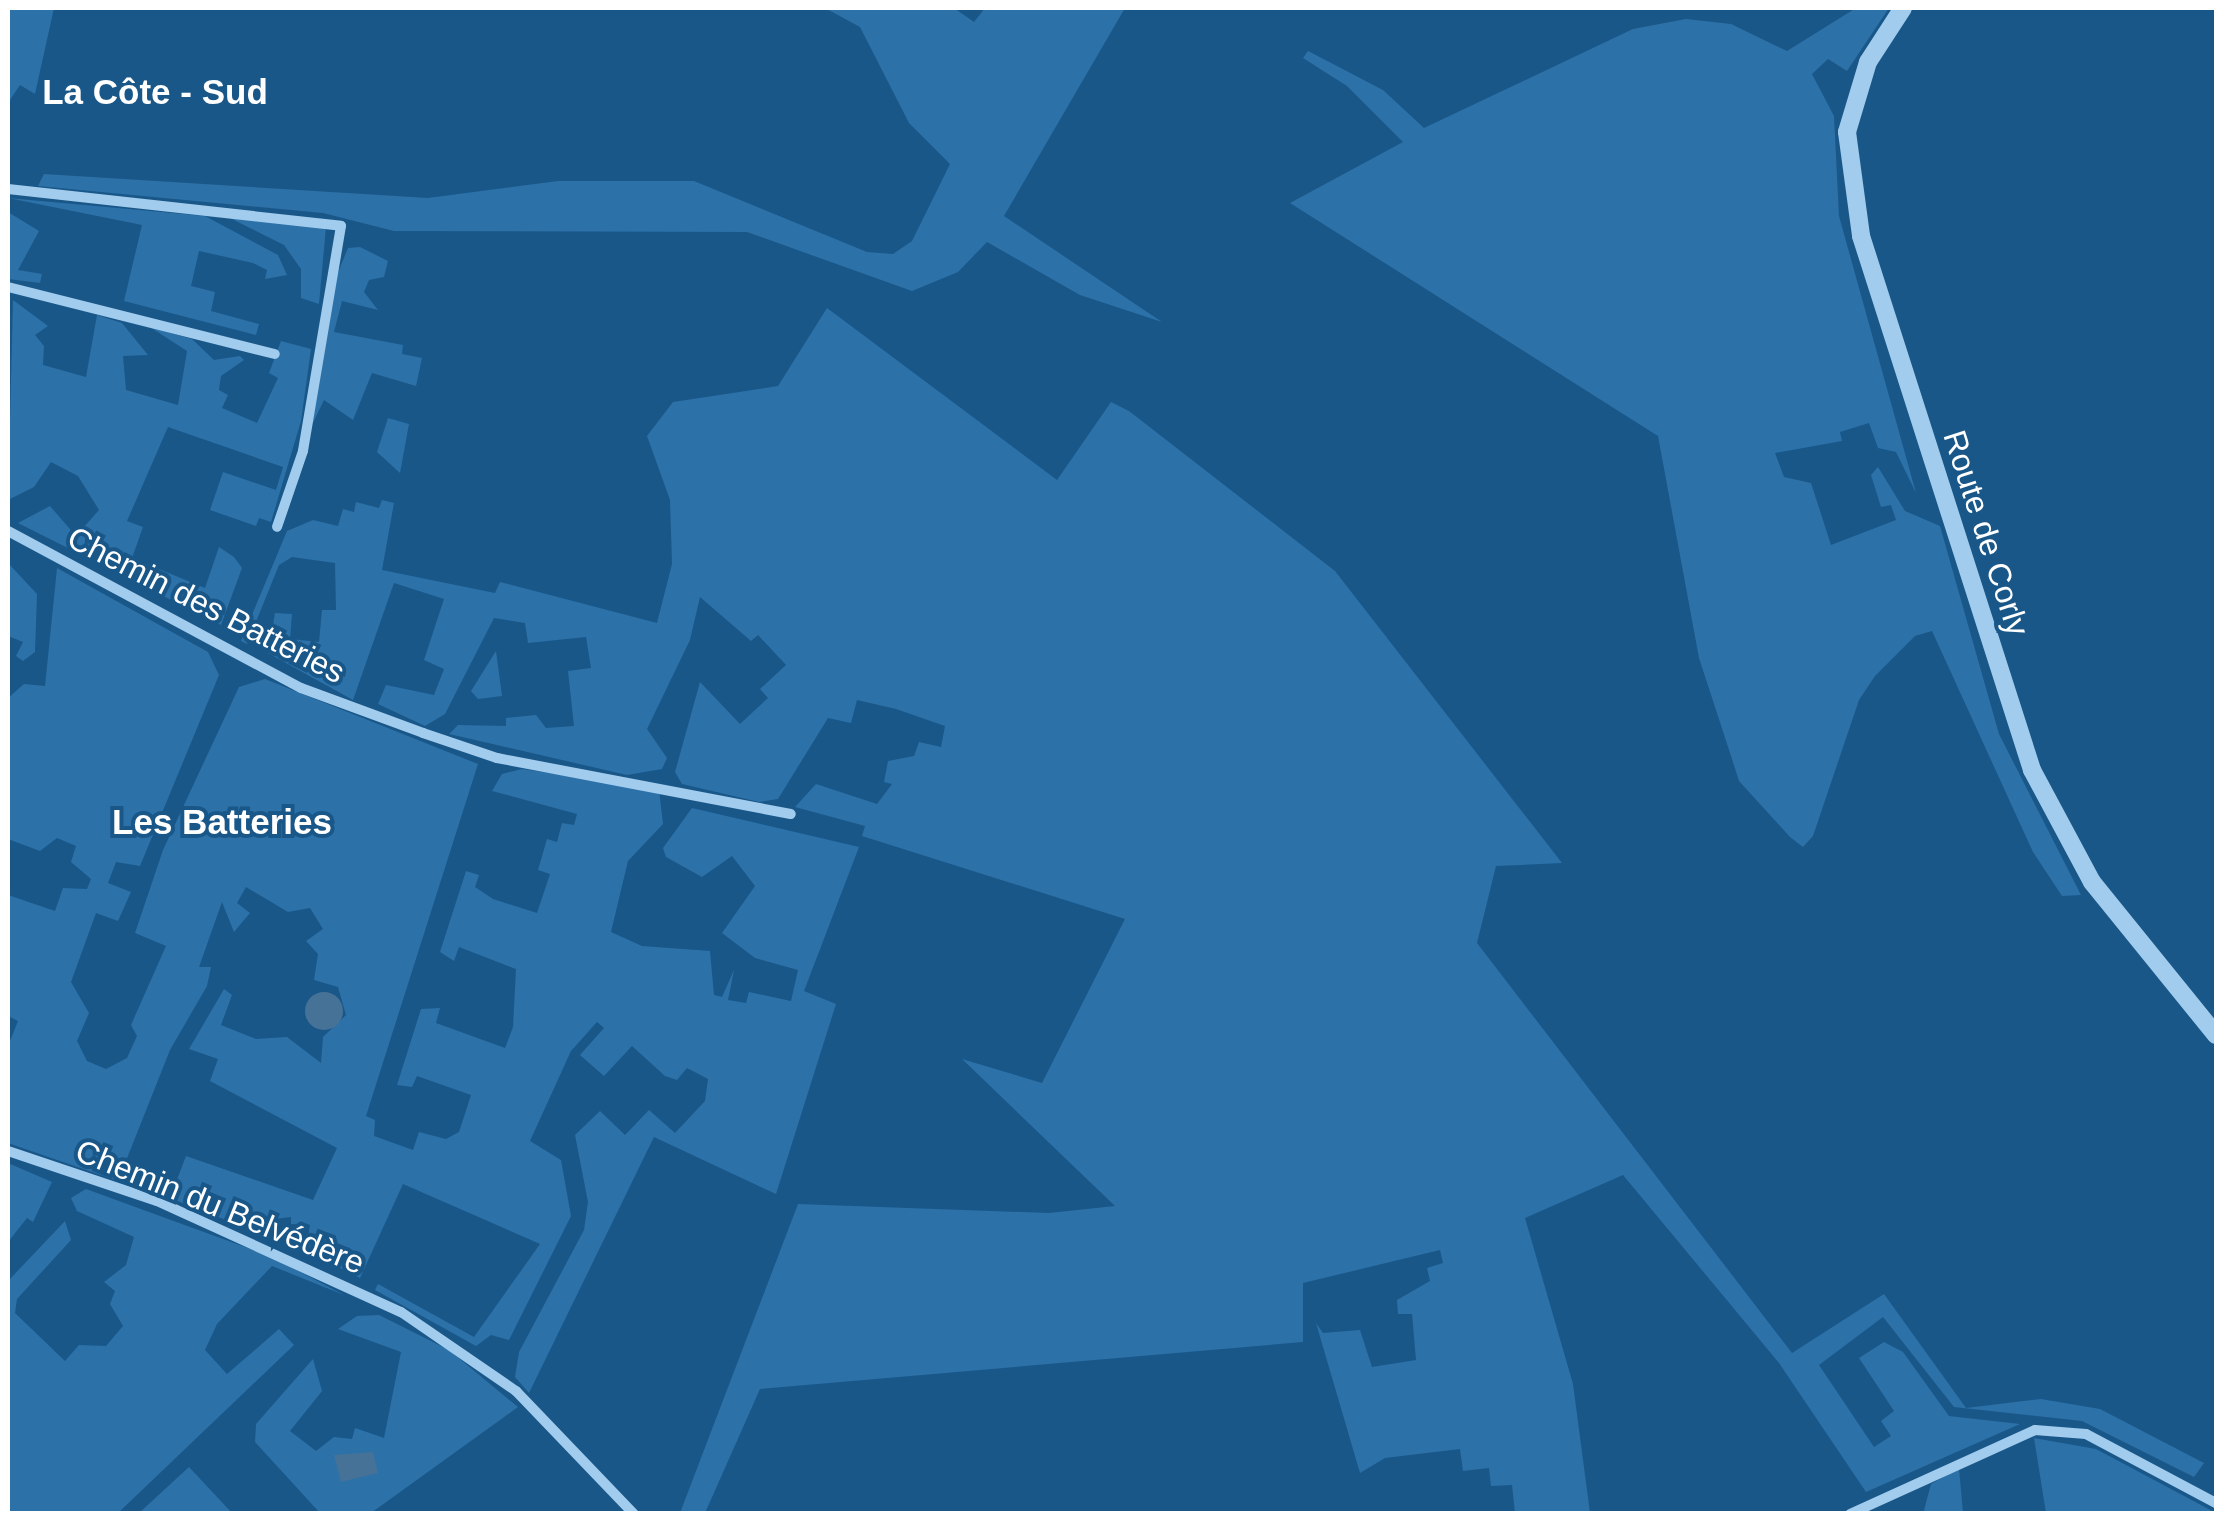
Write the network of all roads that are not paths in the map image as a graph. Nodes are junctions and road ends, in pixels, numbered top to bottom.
1 (1904, 8) edge
2 (8, 189) edge
3 (8, 287) edge
4 (275, 354) dead end
5 (277, 527) dead end
6 (8, 531) edge
7 (791, 814) dead end
8 (2216, 1035) edge
9 (8, 1151) edge
10 (2216, 1503) edge
11 (634, 1514) edge
12 (1850, 1514) edge

1 - 8 street, Route de Corly
2 - 5 street
3 - 4 street
6 - 7 street, Chemin des Batteries
9 - 11 street, Chemin du Belvédère
10 - 12 street

